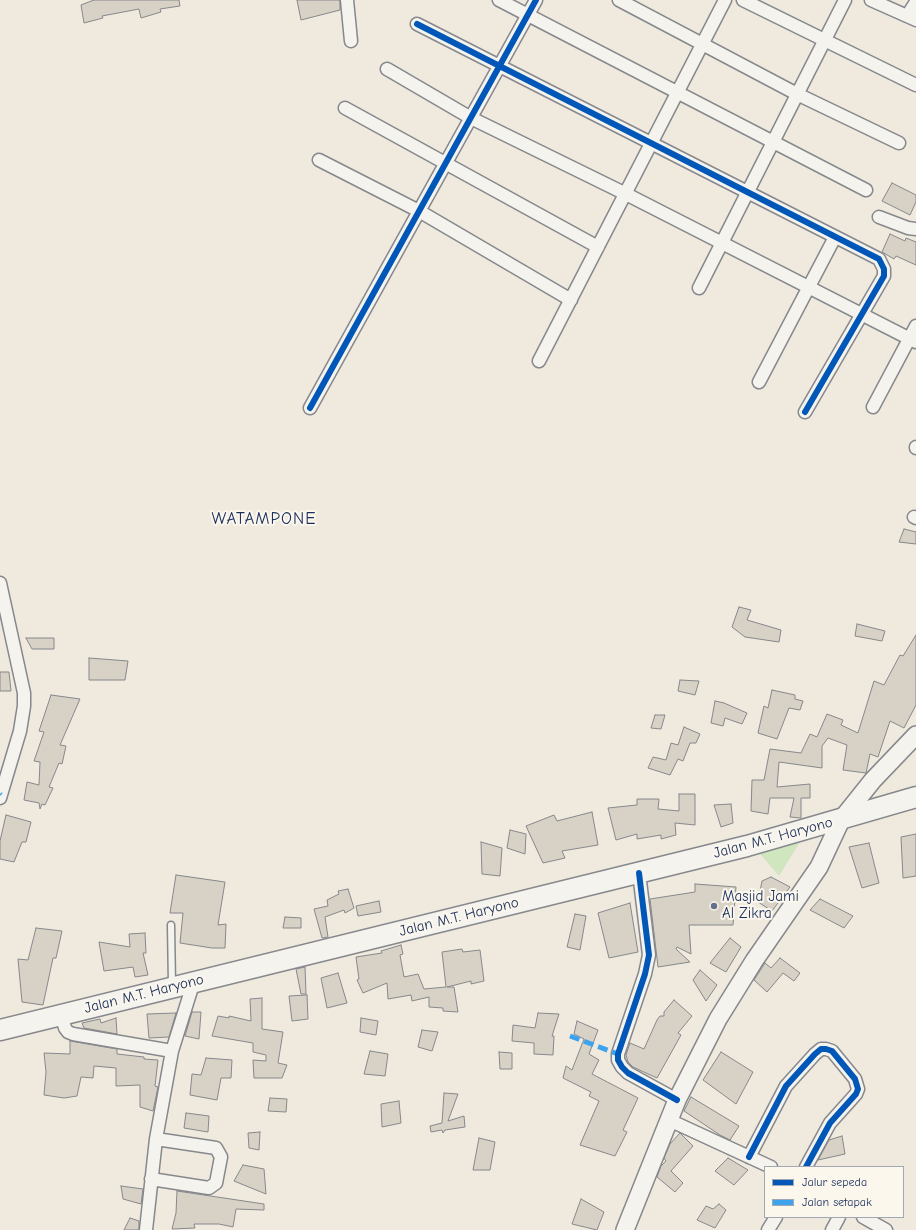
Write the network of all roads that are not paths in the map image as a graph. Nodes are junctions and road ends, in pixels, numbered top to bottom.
1 (347, 0) edge
2 (498, 0) edge
3 (536, 0) edge
4 (619, 0) edge
5 (725, 0) edge
6 (743, 0) edge
7 (845, 0) edge
8 (870, 0) edge
9 (916, 2) edge
10 (528, 15) junction
11 (911, 18) edge
12 (418, 24) dead end
13 (824, 40) junction
14 (352, 41) dead end
15 (703, 43) junction
16 (499, 65) junction
17 (387, 69) dead end
18 (916, 85) edge
19 (678, 92) junction
20 (797, 94) junction
21 (345, 108) dead end
22 (470, 118) junction
23 (653, 142) junction
24 (773, 142) junction
25 (899, 143) dead end
26 (319, 160) dead end
27 (446, 162) junction
28 (866, 190) dead end
29 (748, 192) junction
30 (626, 194) junction
31 (418, 211) junction
32 (879, 217) dead end
33 (916, 229) edge
34 (835, 237) junction
35 (722, 244) junction
36 (598, 247) junction
37 (809, 287) junction
38 (699, 288) dead end
39 (571, 300) junction
40 (862, 314) junction
41 (916, 326) edge
42 (913, 340) edge
43 (539, 361) dead end
44 (759, 382) dead end
45 (873, 407) dead end
46 (310, 408) dead end
47 (805, 412) dead end
48 (0, 583) edge
49 (916, 735) edge
50 (0, 796) edge
51 (916, 796) edge
52 (841, 820) junction
53 (639, 872) junction
54 (171, 924) dead end
55 (194, 981) junction
56 (172, 986) junction
57 (61, 1014) junction
58 (0, 1030) edge
59 (172, 1051) junction
60 (677, 1100) junction
61 (669, 1120) junction
62 (156, 1139) junction
63 (749, 1157) junction
64 (769, 1166) edge
65 (807, 1166) edge
66 (151, 1179) junction
67 (775, 1218) edge
68 (838, 1218) edge
69 (865, 1218) edge
70 (146, 1230) edge
71 (625, 1230) edge
72 (768, 1230) edge
73 (832, 1230) edge
74 (886, 1230) edge

1 - 14 street
2 - 10 street
3 - 10 street
4 - 15 street
5 - 15 street
6 - 13 street
7 - 13 street
8 - 11 street
9 - 11 street
10 - 16 street
10 - 19 street
12 - 16 street
13 - 18 street
13 - 20 street
15 - 19 street
15 - 20 street
16 - 22 street
16 - 23 street
17 - 22 street
19 - 23 street
19 - 24 street
20 - 24 street
20 - 25 street
21 - 27 street
22 - 27 street
22 - 30 street
23 - 29 street
23 - 30 street
24 - 28 street
24 - 29 street
26 - 31 street
27 - 31 street
27 - 36 street
29 - 34 street
29 - 35 street
30 - 35 street
30 - 36 street
31 - 39 street
31 - 46 street
32 - 33 street
34 - 37 street
34 - 40 street
35 - 37 street
35 - 38 street
36 - 39 street
37 - 40 street
37 - 44 street
39 - 43 street
40 - 42 street
40 - 47 street
41 - 42 street
42 - 45 street
48 - 50 street
49 - 52 main road
51 - 52 highway, Jalan M.T. Haryono
52 - 53 highway, Jalan M.T. Haryono
52 - 60 main road
53 - 55 highway, Jalan M.T. Haryono
53 - 60 street
54 - 56 lane
55 - 56 highway, Jalan M.T. Haryono
55 - 59 street
56 - 57 highway, Jalan M.T. Haryono
57 - 58 highway, Jalan M.T. Haryono
57 - 59 street
59 - 62 street
60 - 61 main road
61 - 63 street
61 - 71 main road
62 - 66 street
62 - 66 street
63 - 64 street
63 - 65 street
66 - 70 street
67 - 72 street
68 - 73 street
69 - 74 street

